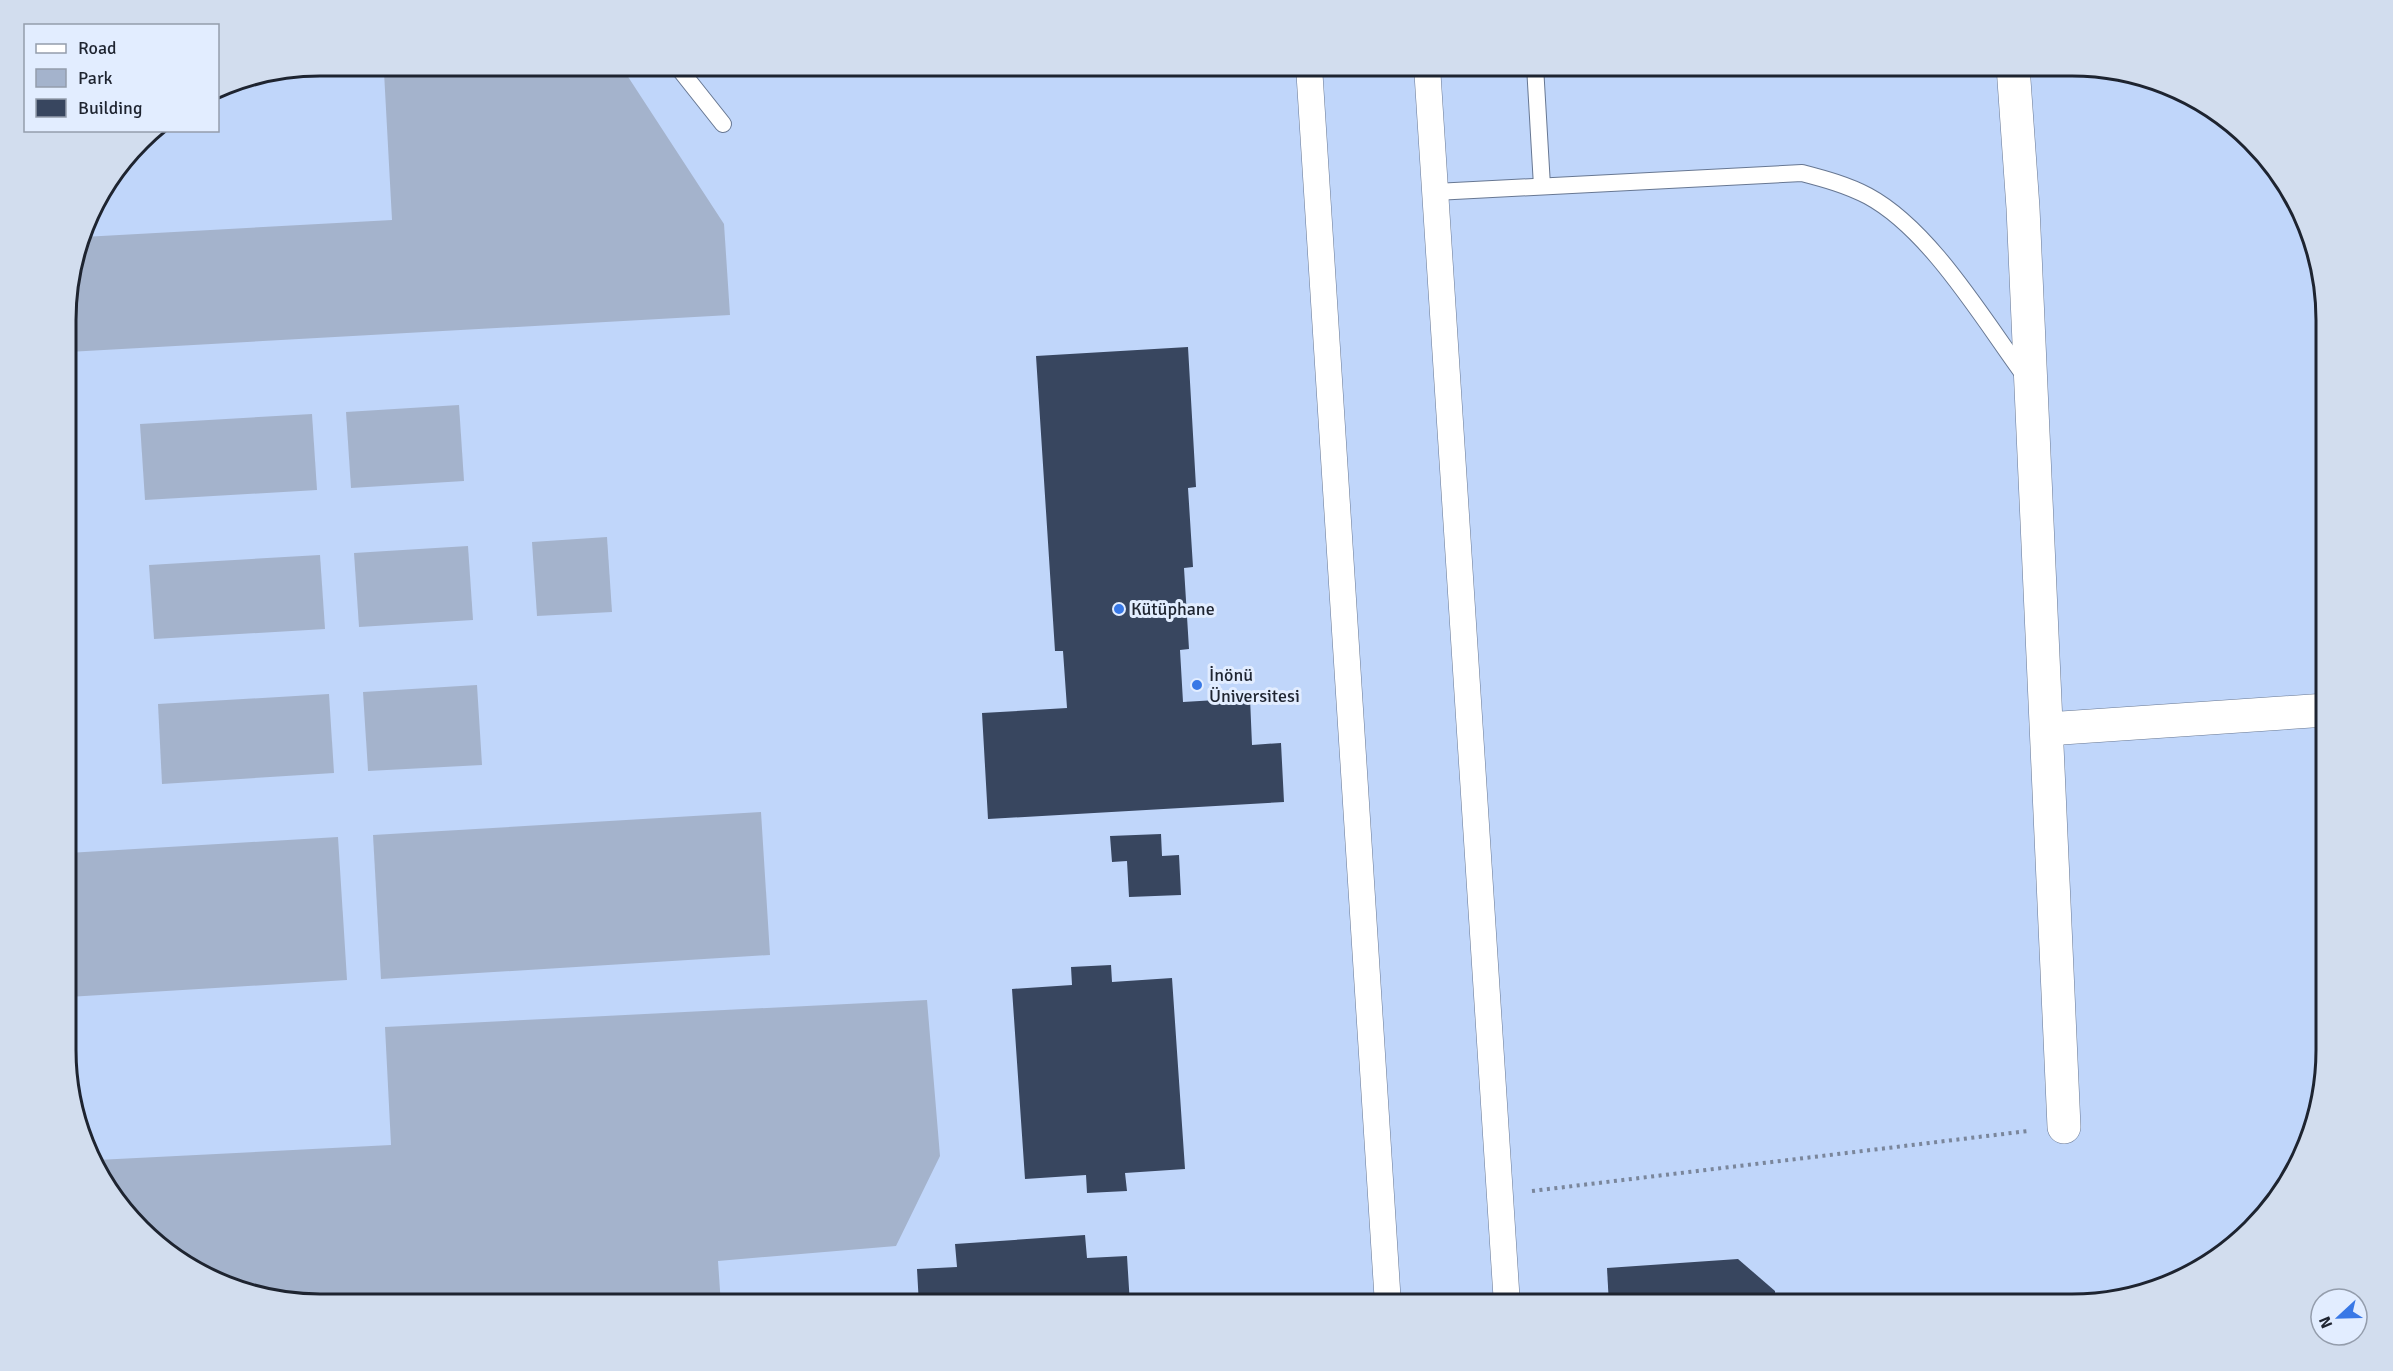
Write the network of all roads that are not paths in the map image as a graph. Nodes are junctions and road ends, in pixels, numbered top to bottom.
1 (685, 76) edge
2 (1310, 76) edge
3 (1428, 76) edge
4 (1536, 76) edge
5 (2014, 76) edge
6 (723, 124) dead end
7 (1542, 186) junction
8 (1435, 192) junction
9 (2031, 385) junction
10 (2316, 711) edge
11 (2047, 729) junction
12 (2064, 1127) road end
13 (1387, 1294) edge
14 (1506, 1294) edge

1 - 6 lane
2 - 13 street
3 - 8 street
4 - 7 lane
5 - 9 street
7 - 8 lane
7 - 9 lane
8 - 14 street
9 - 11 street
10 - 11 street
11 - 12 street

